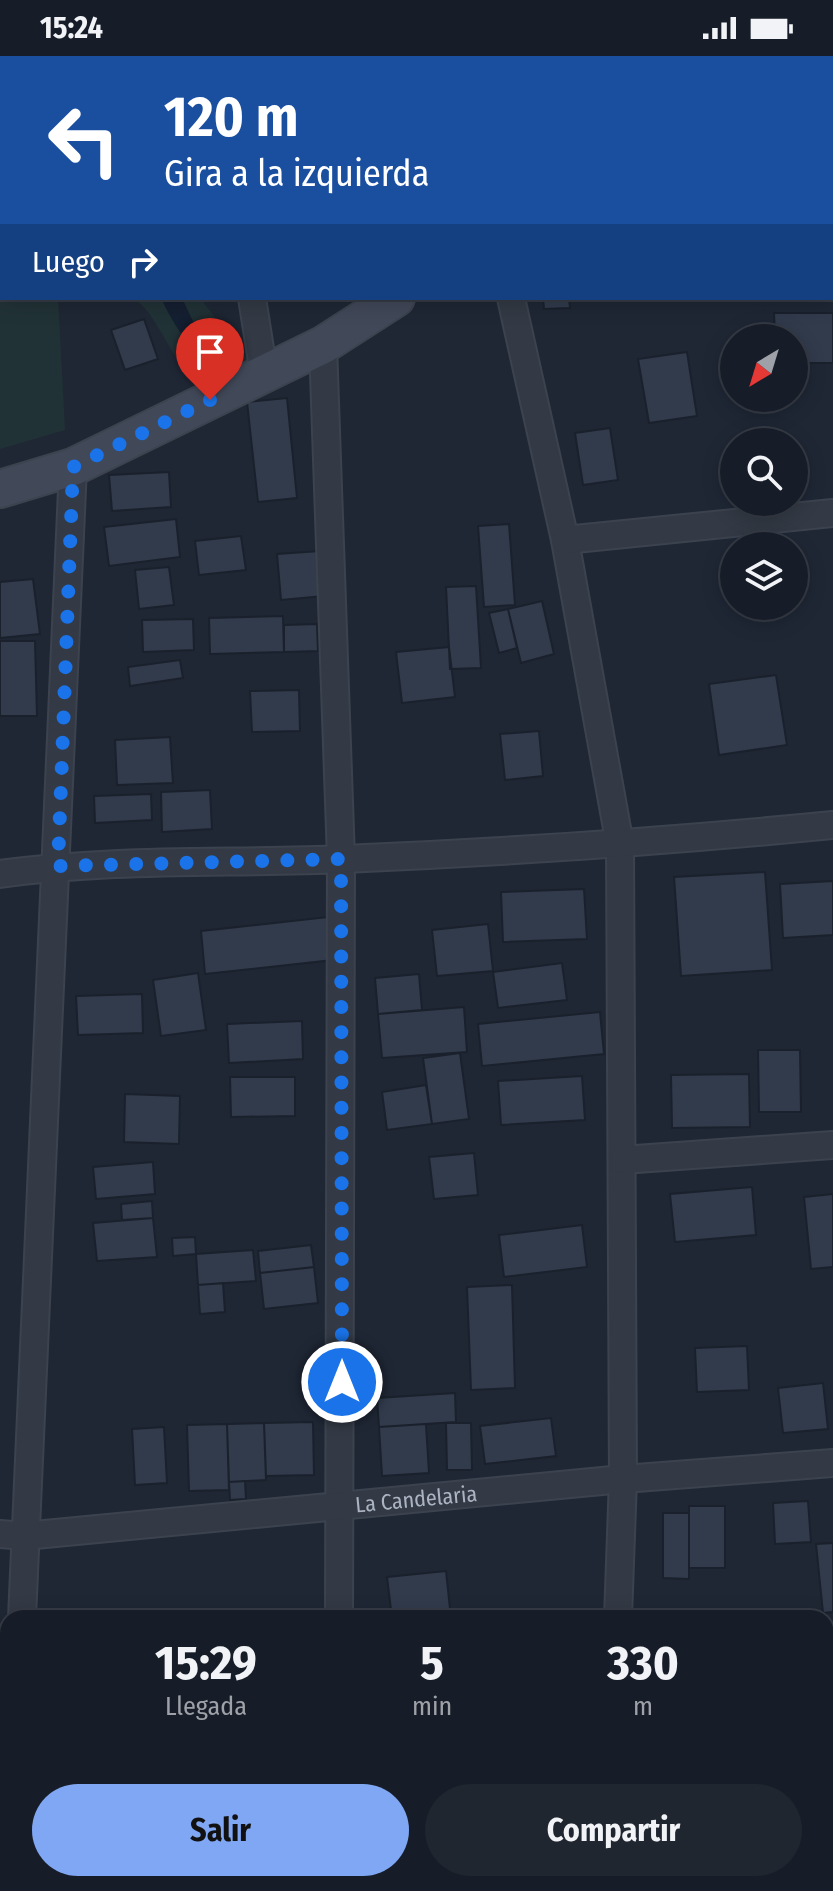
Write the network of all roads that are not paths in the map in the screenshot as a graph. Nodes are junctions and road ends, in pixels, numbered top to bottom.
1 (252, 300) edge
2 (393, 300) edge
3 (511, 300) edge
4 (323, 345) junction
5 (264, 374) junction
6 (73, 467) junction
7 (0, 489) edge
8 (833, 513) edge
9 (565, 540) junction
10 (833, 825) edge
11 (620, 845) junction
12 (341, 859) junction
13 (58, 866) junction
14 (0, 874) edge
15 (833, 1145) edge
16 (622, 1160) junction
17 (833, 1463) edge
18 (623, 1479) junction
19 (342, 1506) junction
20 (12, 1535) edge
21 (21, 1610) edge
22 (339, 1610) edge
23 (618, 1610) edge

1 - 5 street
2 - 4 main road
3 - 9 street
4 - 5 main road
4 - 12 street
5 - 6 main road
6 - 7 main road
6 - 13 street
8 - 9 street
9 - 11 street
10 - 11 street
11 - 12 street
11 - 16 street
12 - 13 street
12 - 19 street
13 - 14 street
13 - 20 street
15 - 16 street
16 - 18 street
17 - 18 street, La Candelaria
18 - 19 street, La Candelaria
18 - 23 street
19 - 20 street, La Candelaria
19 - 22 street
20 - 21 street

